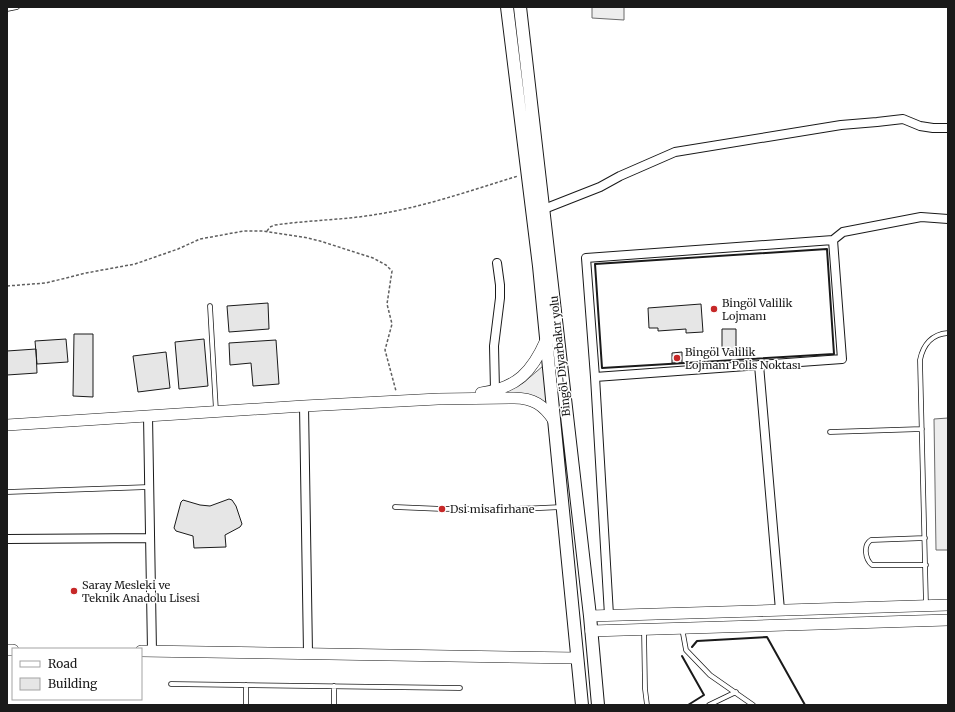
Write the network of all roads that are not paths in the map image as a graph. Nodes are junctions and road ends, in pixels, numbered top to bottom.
1 (17, 7) edge
2 (507, 7) edge
3 (520, 7) edge
4 (7, 9) edge
5 (948, 128) edge
6 (544, 209) junction
7 (948, 219) edge
8 (833, 240) junction
9 (497, 263) dead end
10 (210, 306) dead end
11 (948, 333) edge
12 (546, 340) junction
13 (759, 365) junction
14 (596, 377) junction
15 (495, 390) junction
16 (438, 399) junction
17 (304, 406) junction
18 (216, 412) junction
19 (148, 416) junction
20 (554, 421) junction
21 (7, 425) edge
22 (922, 428) junction
23 (830, 432) dead end
24 (149, 488) junction
25 (7, 492) edge
26 (395, 507) dead end
27 (562, 507) junction
28 (150, 538) junction
29 (925, 538) junction
30 (7, 539) edge
31 (926, 565) junction
32 (948, 605) edge
33 (926, 606) junction
34 (780, 610) junction
35 (609, 615) junction
36 (590, 616) junction
37 (948, 620) edge
38 (682, 628) junction
39 (644, 629) junction
40 (591, 631) junction
41 (147, 651) edge
42 (308, 653) junction
43 (577, 658) junction
44 (171, 684) dead end
45 (246, 685) junction
46 (334, 686) junction
47 (460, 688) dead end
48 (736, 692) junction
49 (246, 705) edge
50 (334, 705) edge
51 (582, 705) edge
52 (598, 705) edge
53 (647, 705) edge
54 (709, 705) edge
55 (753, 705) edge

1 - 4 lane
2 - 12 main road, Bingöl-Diyarbakır yolu
3 - 6 main road, Bingöl-Diyarbakır yolu
5 - 6 street
6 - 36 main road, Bingöl-Diyarbakır yolu
7 - 8 street
8 - 13 street
8 - 14 street
9 - 15 street
10 - 18 lane
11 - 22 lane
12 - 15 street
12 - 20 main road, Bingöl-Diyarbakır yolu
13 - 14 street
13 - 34 street
14 - 35 street
15 - 16 street
16 - 17 street
16 - 20 street
17 - 18 street
17 - 42 street
18 - 19 street
19 - 21 street
19 - 24 street
20 - 27 main road, Bingöl-Diyarbakır yolu
22 - 23 lane
22 - 29 lane
24 - 25 lane
24 - 28 street
26 - 27 lane
27 - 43 main road, Bingöl-Diyarbakır yolu
28 - 30 street
28 - 41 street
29 - 31 lane
29 - 31 lane
31 - 33 lane
32 - 33 street
33 - 34 street
34 - 35 street
35 - 36 street
36 - 40 main road, Bingöl-Diyarbakır yolu
37 - 38 street
38 - 39 street
38 - 48 lane
39 - 40 street
39 - 53 lane
40 - 52 main road, Bingöl-Diyarbakır yolu
41 - 42 street
42 - 43 street
43 - 51 main road, Bingöl-Diyarbakır yolu
44 - 45 lane
45 - 46 lane
45 - 49 lane
46 - 47 lane
46 - 50 lane
48 - 54 lane
48 - 55 lane

